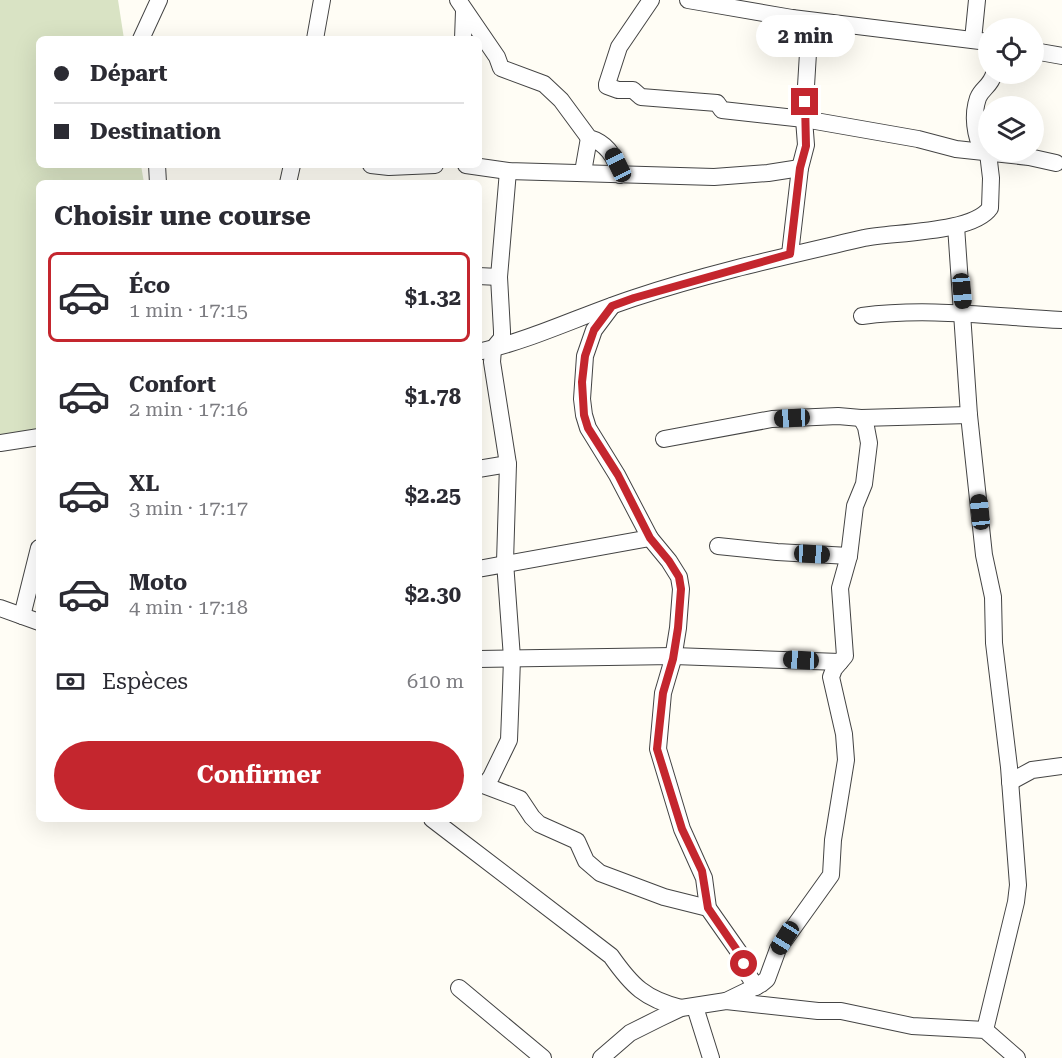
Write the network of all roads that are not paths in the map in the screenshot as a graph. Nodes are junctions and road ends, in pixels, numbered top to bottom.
1 (159, 0) edge
2 (322, 0) edge
3 (651, 0) edge
4 (688, 0) edge
5 (977, 0) edge
6 (461, 5) edge
7 (792, 18) junction
8 (979, 18) edge
9 (142, 36) edge
10 (316, 36) edge
11 (463, 36) edge
12 (978, 41) edge
13 (1044, 53) edge
14 (1062, 56) edge
15 (991, 84) edge
16 (980, 96) edge
17 (978, 98) edge
18 (804, 119) junction
19 (590, 138) junction
20 (978, 138) edge
21 (978, 151) edge
22 (1044, 160) edge
23 (988, 162) edge
24 (1056, 163) dead end
25 (482, 167) edge
26 (800, 168) junction
27 (508, 171) junction
28 (583, 172) junction
29 (620, 175) junction
30 (956, 226) junction
31 (790, 254) junction
32 (482, 276) edge
33 (499, 277) junction
34 (612, 306) junction
35 (963, 312) junction
36 (862, 316) dead end
37 (1062, 320) edge
38 (486, 350) edge
39 (969, 415) junction
40 (861, 418) junction
41 (36, 437) edge
42 (664, 439) dead end
43 (0, 442) edge
44 (508, 464) junction
45 (482, 469) edge
46 (650, 538) junction
47 (718, 546) dead end
48 (849, 556) junction
49 (36, 560) edge
50 (505, 562) junction
51 (482, 567) edge
52 (0, 608) edge
53 (22, 616) junction
54 (36, 621) edge
55 (674, 656) junction
56 (512, 658) junction
57 (482, 659) edge
58 (840, 662) junction
59 (1062, 766) edge
60 (1010, 782) junction
61 (482, 784) edge
62 (436, 822) edge
63 (708, 908) junction
64 (459, 987) dead end
65 (756, 987) junction
66 (726, 1001) junction
67 (688, 1008) junction
68 (985, 1030) junction
69 (543, 1058) edge
70 (601, 1058) edge
71 (711, 1058) edge
72 (1017, 1058) edge

1 - 9 street
2 - 10 street
3 - 18 street
4 - 7 street
5 - 8 street
6 - 11 street
6 - 19 street
7 - 12 street
7 - 18 street
13 - 14 street
15 - 16 street
17 - 20 street
18 - 21 street
18 - 26 street
19 - 28 street
19 - 29 street
22 - 24 street
23 - 30 street
25 - 27 street
26 - 29 street
26 - 31 street
27 - 28 street
27 - 33 street
28 - 29 street
30 - 31 street
30 - 35 street
31 - 34 street
32 - 33 street
33 - 38 street
34 - 38 street
34 - 46 street
35 - 36 street
35 - 37 street
35 - 39 street
38 - 44 street
39 - 40 street
39 - 60 street
40 - 42 street
40 - 48 street
41 - 43 street
44 - 45 street
44 - 50 street
46 - 50 street
46 - 55 street
47 - 48 street
48 - 58 street
49 - 53 street
50 - 51 street
50 - 56 street
52 - 53 street
53 - 54 street
55 - 56 street
55 - 58 street
55 - 63 street
56 - 57 street
56 - 61 street
58 - 65 street
59 - 60 street
60 - 68 street
61 - 63 street
62 - 67 street
63 - 65 street
64 - 69 street
65 - 66 street
66 - 67 street
66 - 68 street
67 - 70 street
67 - 71 street
68 - 72 street

